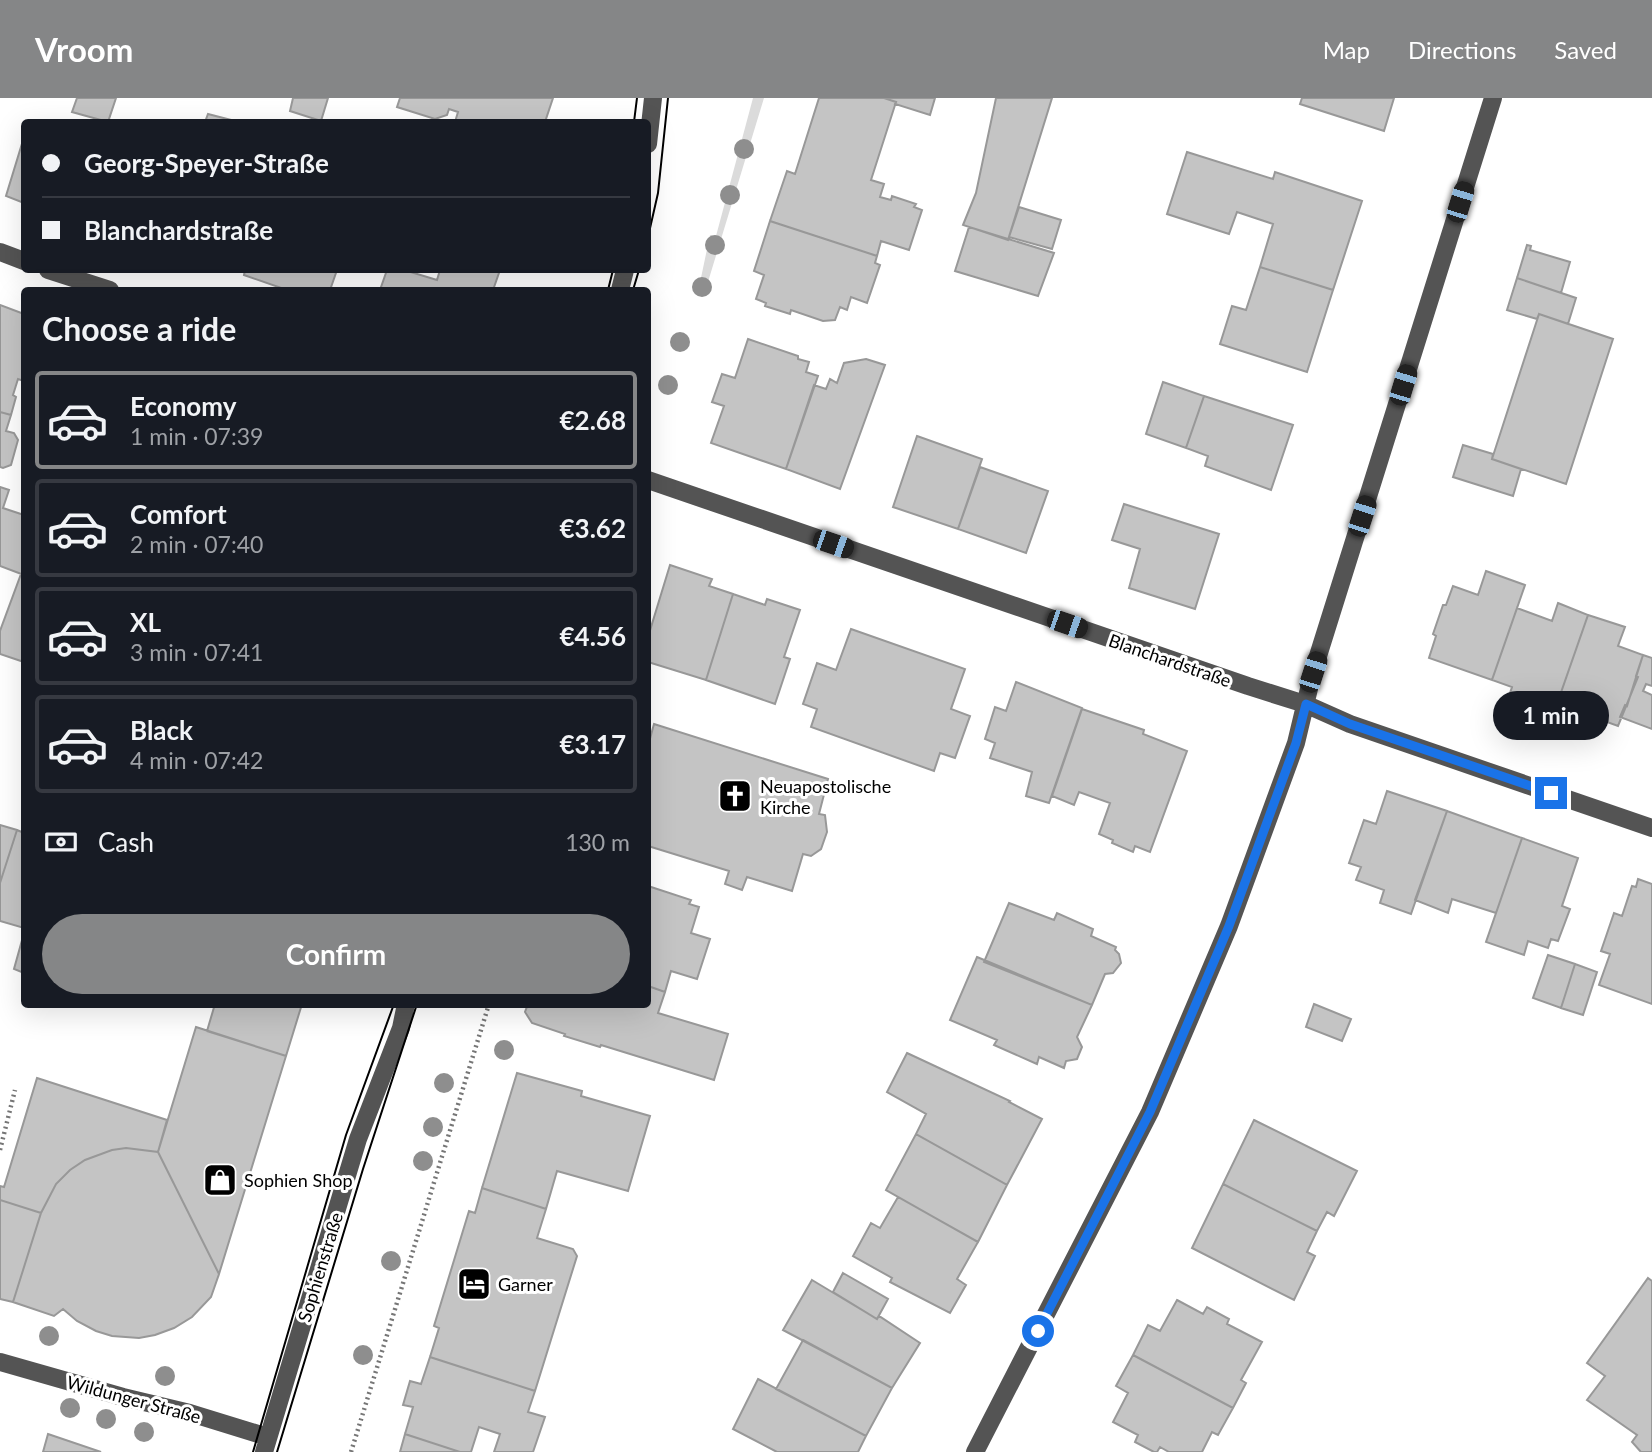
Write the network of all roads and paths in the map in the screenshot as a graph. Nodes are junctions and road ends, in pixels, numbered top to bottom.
1 (653, 98) edge
2 (1493, 98) edge
3 (651, 119) edge
4 (0, 252) edge
5 (21, 260) edge
6 (57, 273) edge
7 (101, 287) edge
8 (651, 481) edge
9 (1306, 704) junction
10 (1652, 828) edge
11 (406, 1008) edge
12 (488, 1008) edge
13 (15, 1090) dead end
14 (0, 1150) edge
15 (0, 1362) edge
16 (266, 1445) edge
17 (351, 1452) edge
18 (975, 1452) edge

1 - 3 street
2 - 9 street
4 - 5 street
6 - 7 street
8 - 9 street, Blanchardstraße
9 - 10 street, Blanchardstraße
9 - 18 street
11 - 16 street, Sophienstraße
12 - 17 path
13 - 14 path
15 - 16 street, Wildunger Straße

